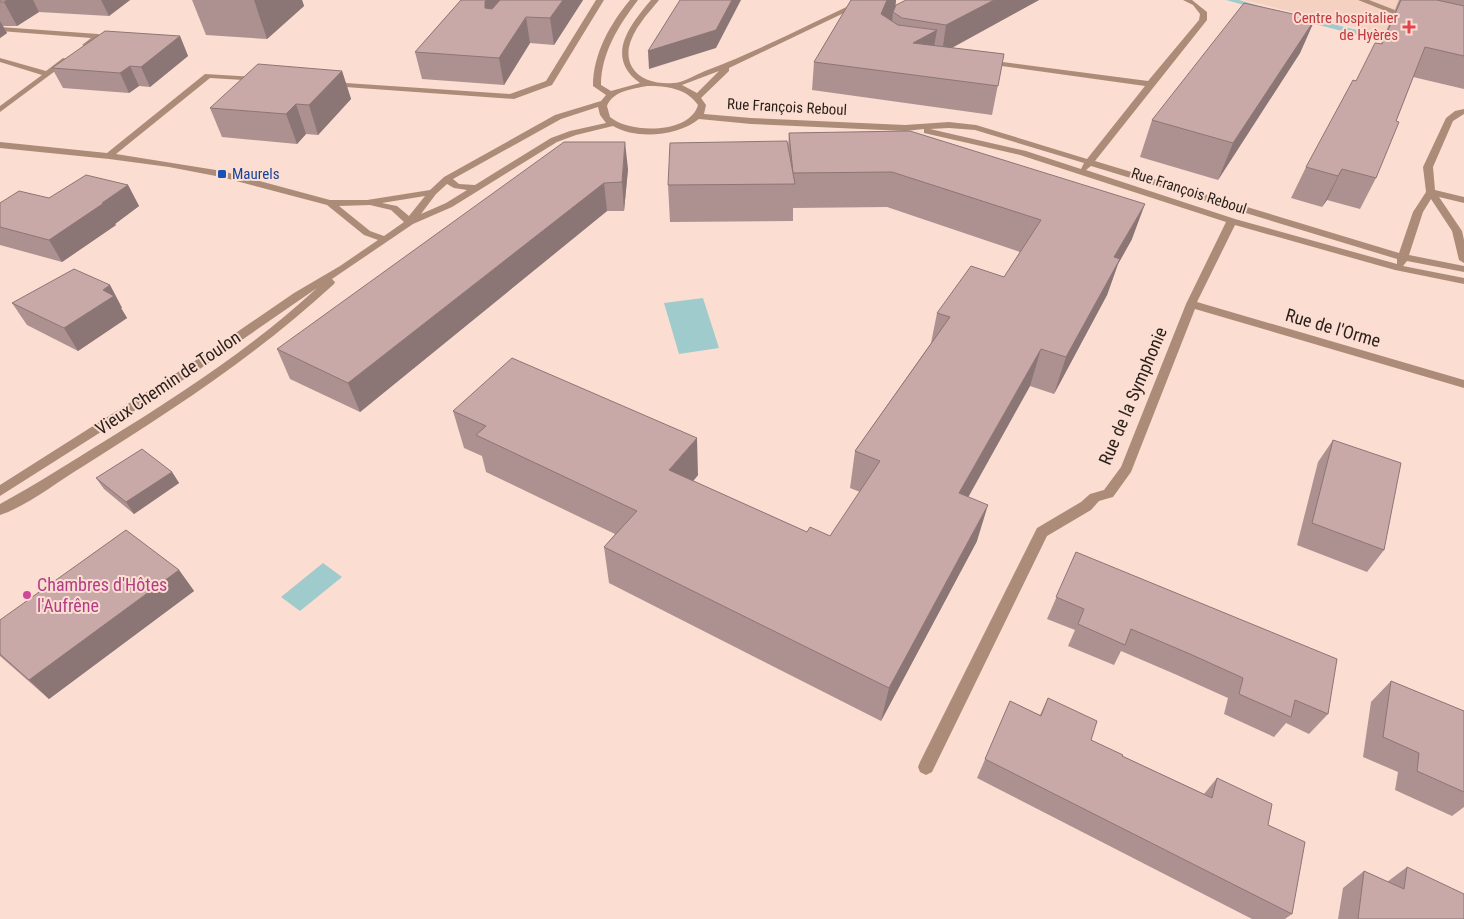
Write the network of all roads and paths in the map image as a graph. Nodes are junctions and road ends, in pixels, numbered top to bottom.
1 (600, 0) edge
2 (634, 0) edge
3 (655, 0) edge
4 (866, 0) edge
5 (1187, 0) edge
6 (1362, 0) edge
7 (1415, 20) edge
8 (0, 29) edge
9 (0, 60) edge
10 (977, 61) edge
11 (729, 65) junction
12 (48, 74) junction
13 (267, 80) edge
14 (325, 84) edge
15 (647, 84) junction
16 (1150, 84) junction
17 (673, 86) junction
18 (611, 95) junction
19 (698, 97) junction
20 (603, 103) junction
21 (0, 110) edge
22 (1464, 112) edge
23 (698, 116) junction
24 (612, 124) junction
25 (905, 128) junction
26 (0, 145) edge
27 (109, 156) junction
28 (1090, 162) junction
29 (1082, 172) junction
30 (447, 179) junction
31 (475, 188) junction
32 (433, 192) junction
33 (1431, 192) junction
34 (1464, 200) edge
35 (330, 203) junction
36 (367, 203) junction
37 (1232, 221) junction
38 (410, 222) junction
39 (384, 239) junction
40 (1402, 257) junction
41 (1464, 260) edge
42 (344, 268) junction
43 (1399, 268) junction
44 (1464, 268) edge
45 (1462, 281) edge
46 (1191, 304) junction
47 (1464, 384) edge
48 (0, 491) edge
49 (0, 510) edge
50 (926, 767) dead end

1 - 14 street
2 - 18 street
3 - 15 street
4 - 11 street
5 - 16 street
6 - 7 street
8 - 12 street
9 - 12 street
10 - 16 street
11 - 17 street
11 - 19 street
12 - 21 street
13 - 27 street
15 - 17 street
15 - 18 street
16 - 28 street
17 - 19 street
18 - 20 street
19 - 23 street
20 - 24 street
20 - 30 street
22 - 33 street
23 - 24 street
23 - 25 street, Rue François Reboul
24 - 31 street
25 - 28 street, Rue François Reboul
25 - 29 street, Rue François Reboul
26 - 27 street
27 - 35 street
28 - 29 street
28 - 40 street, Rue François Reboul
29 - 37 street, Rue François Reboul
30 - 31 street
30 - 32 street
31 - 38 street
32 - 36 street
32 - 38 street
33 - 34 street
33 - 40 street
33 - 41 street
35 - 36 street
35 - 39 street
36 - 38 street
37 - 43 street, Rue François Reboul
37 - 46 street, Rue de la Symphonie
38 - 39 street, Vieux Chemin de Toulon
39 - 42 street, Vieux Chemin de Toulon
40 - 43 street
40 - 44 street, Rue François Reboul
42 - 48 street, Vieux Chemin de Toulon
42 - 49 street, Vieux Chemin de Toulon
43 - 45 street, Rue François Reboul
44 - 45 street
46 - 47 street, Rue de l'Orme
46 - 50 street, Rue de la Symphonie

